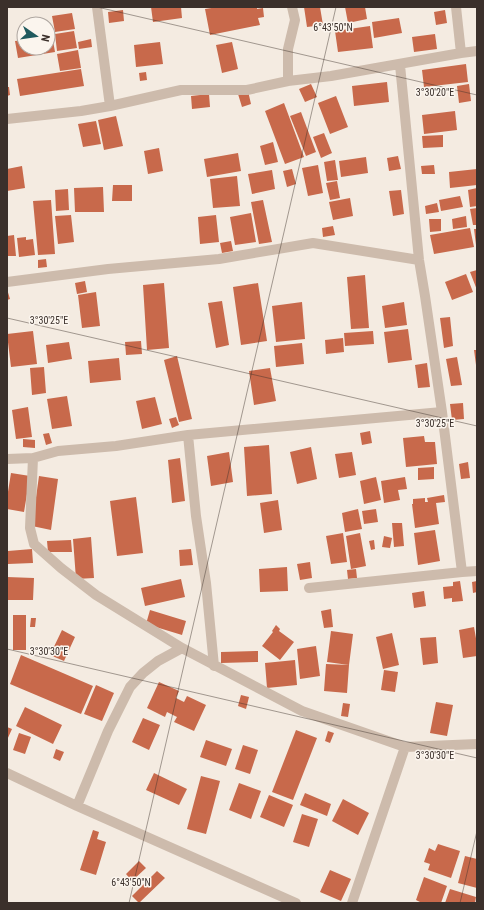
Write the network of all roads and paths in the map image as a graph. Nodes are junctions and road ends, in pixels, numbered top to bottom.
1 (97, 7) edge
2 (292, 7) edge
3 (456, 7) edge
4 (477, 51) edge
5 (461, 53) junction
6 (400, 65) junction
7 (288, 81) junction
8 (110, 106) junction
9 (7, 119) edge
10 (419, 260) junction
11 (7, 282) edge
12 (442, 412) junction
13 (188, 436) junction
14 (34, 458) junction
15 (7, 459) edge
16 (477, 571) edge
17 (462, 572) junction
18 (310, 588) dead end
19 (182, 648) junction
20 (214, 666) junction
21 (477, 744) edge
22 (405, 747) junction
23 (7, 773) edge
24 (77, 806) junction
25 (296, 903) edge
26 (352, 903) edge

1 - 8 street
2 - 7 street
3 - 5 street
4 - 5 street
5 - 6 street
6 - 7 street
6 - 10 street
7 - 8 street
8 - 9 street
10 - 11 street
10 - 12 street
12 - 13 street
12 - 17 street
13 - 14 street
13 - 20 street
14 - 15 street
14 - 19 street
16 - 17 street
17 - 18 street
19 - 20 street
19 - 24 street
20 - 22 street
21 - 22 street
22 - 26 street
23 - 24 street
24 - 25 street

